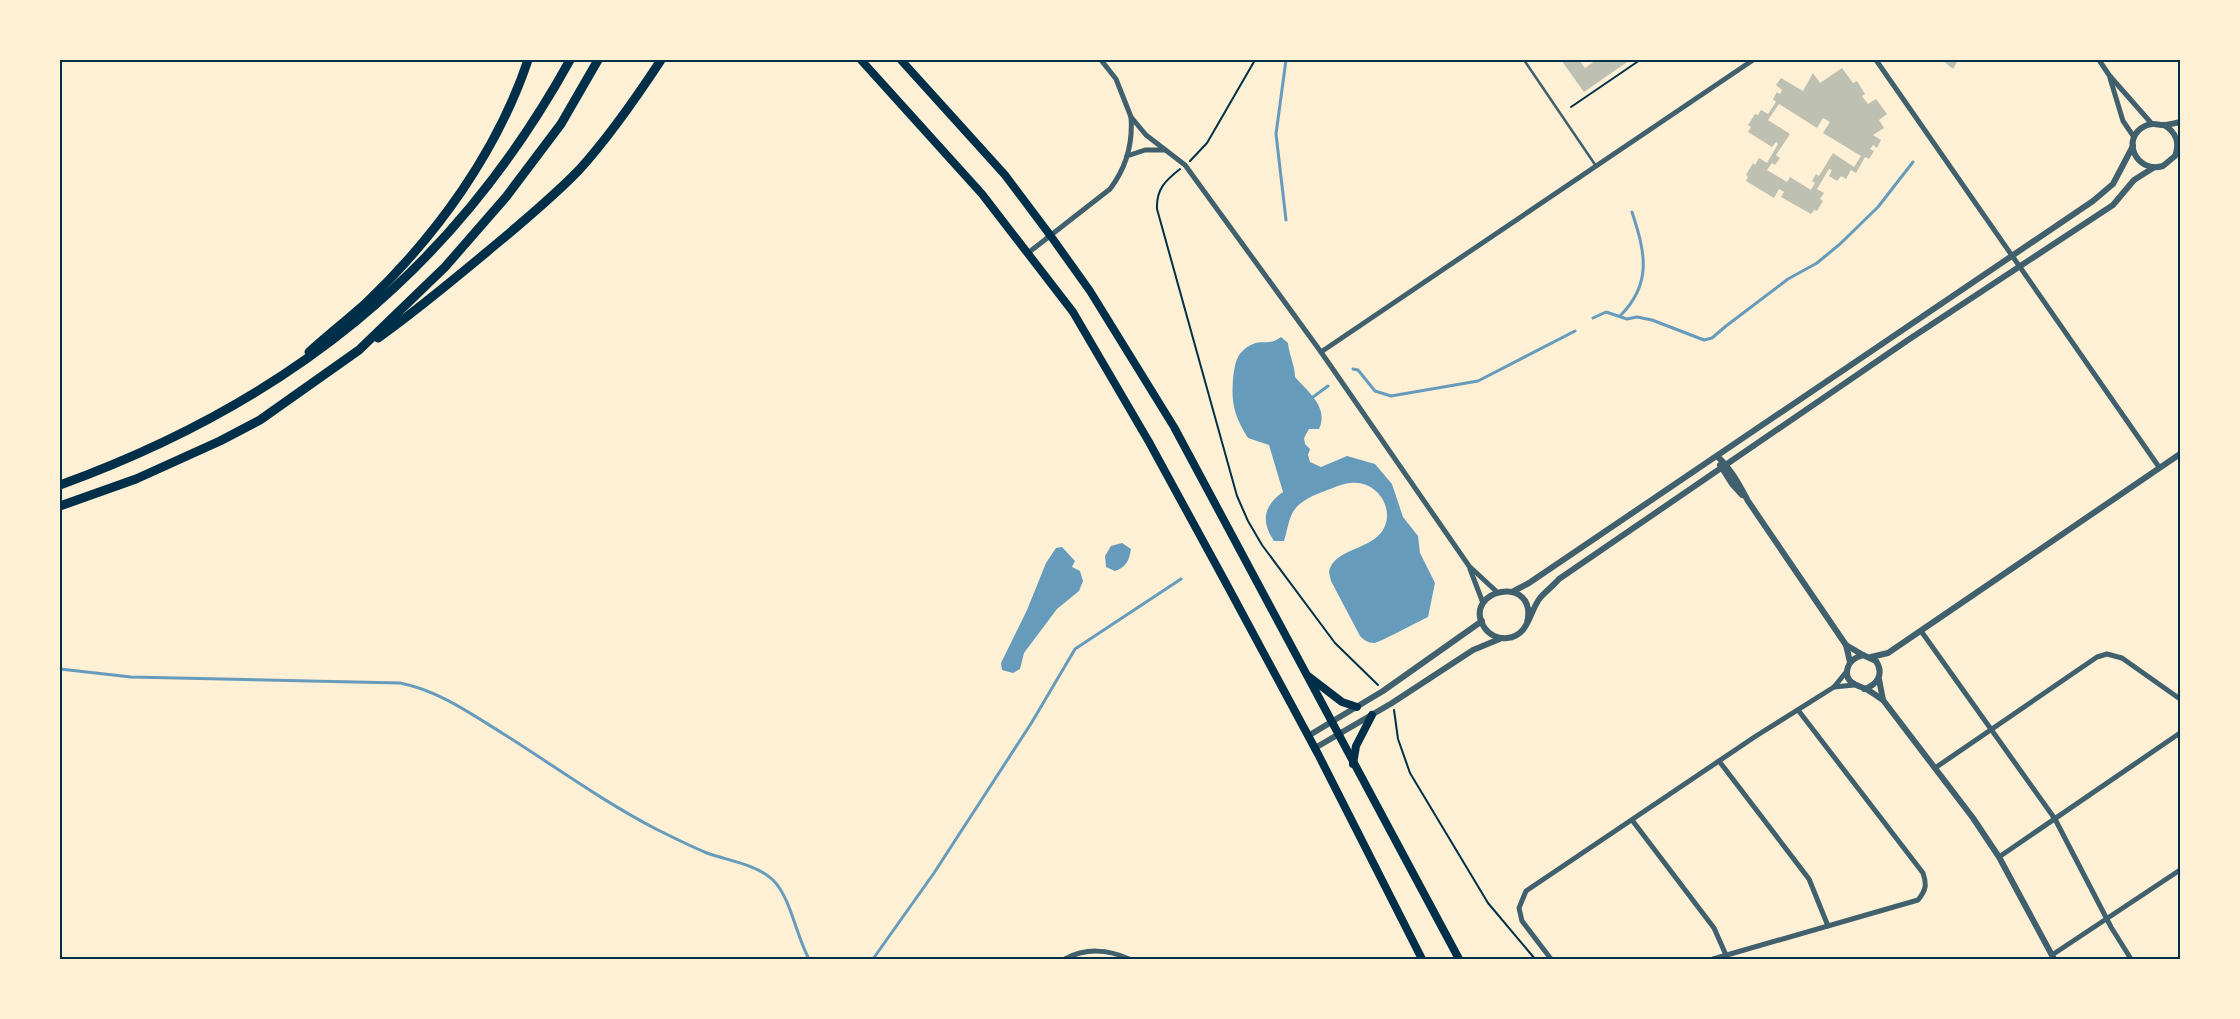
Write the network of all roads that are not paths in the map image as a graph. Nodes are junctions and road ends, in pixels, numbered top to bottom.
1 (528, 60) edge
2 (570, 60) edge
3 (598, 60) edge
4 (661, 60) edge
5 (861, 60) edge
6 (901, 60) edge
7 (1101, 60) edge
8 (1524, 60) edge
9 (1753, 60) edge
10 (1876, 60) edge
11 (2099, 60) edge
12 (2109, 75) junction
13 (1131, 117) junction
14 (2180, 122) edge
15 (2152, 124) junction
16 (2164, 125) junction
17 (2134, 137) junction
18 (2179, 145) edge
19 (2133, 146) junction
20 (1165, 150) junction
21 (1127, 156) junction
22 (1596, 166) junction
23 (2152, 168) junction
24 (1050, 236) junction
25 (1028, 253) junction
26 (2012, 256) junction
27 (2020, 267) junction
28 (360, 350) junction
29 (1321, 352) junction
30 (284, 375) junction
31 (2180, 454) edge
32 (1717, 456) junction
33 (1724, 466) junction
34 (2159, 467) junction
35 (60, 485) edge
36 (60, 506) edge
37 (1469, 566) junction
38 (1497, 592) junction
39 (1512, 592) junction
40 (1484, 604) junction
41 (1482, 621) junction
42 (1528, 623) junction
43 (1921, 631) junction
44 (1502, 638) junction
45 (1846, 645) junction
46 (1888, 653) junction
47 (1863, 655) junction
48 (1871, 657) junction
49 (1850, 662) junction
50 (1880, 670) junction
51 (1847, 671) junction
52 (1307, 675) junction
53 (1879, 679) junction
54 (1854, 685) junction
55 (1834, 687) junction
56 (1864, 688) junction
57 (2180, 698) edge
58 (1883, 700) junction
59 (1357, 707) junction
60 (1798, 710) junction
61 (1372, 715) junction
62 (1332, 723) junction
63 (1991, 729) junction
64 (2180, 733) edge
65 (1338, 735) junction
66 (1308, 736) junction
67 (1315, 748) junction
68 (1719, 761) junction
69 (1353, 764) junction
70 (1935, 768) junction
71 (2055, 819) junction
72 (1632, 820) junction
73 (1999, 857) junction
74 (2180, 870) edge
75 (2107, 919) junction
76 (1828, 926) junction
77 (1726, 955) junction
78 (2053, 957) edge
79 (1065, 959) edge
80 (1129, 959) edge
81 (1422, 959) edge
82 (1460, 959) edge
83 (1551, 959) edge
84 (1713, 959) edge
85 (2131, 959) edge

1 - 30 highway
2 - 30 highway
3 - 28 highway
4 - 28 highway
5 - 25 main road
6 - 24 main road
7 - 13 street
8 - 22 lane
9 - 22 street
10 - 26 street
11 - 12 street
12 - 15 street
12 - 17 street
13 - 20 street
13 - 21 street
14 - 16 street
15 - 16 street
15 - 17 street
16 - 18 street
17 - 19 street
18 - 23 street
19 - 23 street
19 - 26 street
20 - 21 street
20 - 29 street
21 - 24 street
22 - 29 street
23 - 27 street
24 - 25 street
24 - 52 main road
25 - 66 main road
26 - 27 street
26 - 32 street
27 - 33 street
27 - 34 street
28 - 36 highway
29 - 37 street
30 - 35 highway
31 - 34 street
32 - 33 street
32 - 39 street
33 - 42 street
33 - 45 street
34 - 43 street
37 - 38 street
37 - 40 street
38 - 39 street
38 - 40 street
39 - 42 street
40 - 41 street
41 - 44 street
41 - 59 street
42 - 44 street
43 - 46 street
43 - 63 street
44 - 61 street
45 - 47 street
45 - 49 street
46 - 48 street
46 - 50 street
47 - 48 street
47 - 49 street
48 - 50 street
49 - 51 street
50 - 53 street
51 - 54 street
51 - 55 street
52 - 59 main road
52 - 62 main road
53 - 56 street
53 - 58 street
54 - 55 street
54 - 56 street
55 - 60 street
56 - 58 street
57 - 63 street
58 - 70 street
59 - 62 street
60 - 68 street
60 - 76 street
61 - 65 street
61 - 69 main road
62 - 65 main road
62 - 66 street
63 - 70 street
63 - 71 street
64 - 71 street
65 - 67 street
65 - 69 main road
66 - 67 main road
67 - 81 main road
68 - 72 street
68 - 76 street
69 - 82 main road
70 - 73 street
71 - 73 street
71 - 75 street
72 - 77 street
72 - 83 street
73 - 78 street
74 - 75 street
75 - 78 street
75 - 85 street
76 - 77 street
77 - 84 street
79 - 80 street

